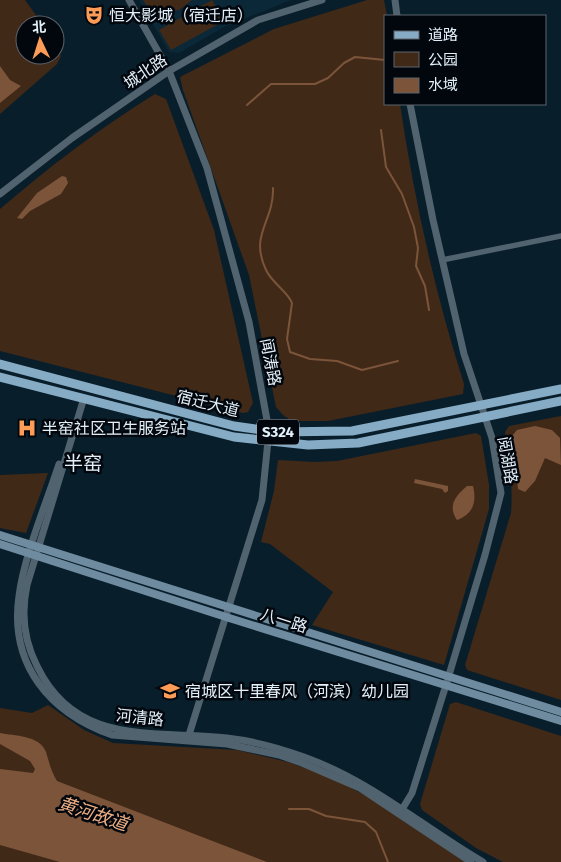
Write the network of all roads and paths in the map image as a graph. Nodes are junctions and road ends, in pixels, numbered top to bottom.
1 (129, 0) edge
2 (322, 0) edge
3 (395, 0) edge
4 (397, 15) edge
5 (169, 71) junction
6 (410, 105) edge
7 (0, 194) edge
8 (561, 236) edge
9 (442, 260) junction
10 (0, 364) edge
11 (0, 377) edge
12 (561, 390) edge
13 (81, 398) junction
14 (561, 401) edge
15 (481, 406) junction
16 (485, 418) junction
17 (269, 431) junction
18 (268, 443) junction
19 (0, 535) edge
20 (0, 544) edge
21 (36, 546) junction
22 (33, 554) junction
23 (228, 608) junction
24 (226, 617) junction
25 (448, 676) junction
26 (446, 685) junction
27 (561, 712) edge
28 (561, 721) edge
29 (188, 738) junction
30 (401, 811) junction
31 (471, 862) edge
32 (483, 862) edge

1 - 5 street, 闻涛路
2 - 5 street, 城北路
3 - 4 street
5 - 7 street, 城北路
5 - 17 street, 闻涛路
6 - 9 street, 阅湖路
8 - 9 street
9 - 15 street, 阅湖路
10 - 17 main road, 宿迁大道 / S324
11 - 13 main road, 宿迁大道 / S324
12 - 15 main road, 宿迁大道 / S324
13 - 18 main road, 宿迁大道 / S324
13 - 21 street, 河清路
14 - 16 main road, 宿迁大道 / S324
15 - 16 street, 阅湖路
15 - 17 main road, 宿迁大道 / S324
16 - 18 main road, 宿迁大道 / S324
16 - 25 street, 阅湖路
17 - 18 street, 闻涛路
18 - 23 street, 闻涛路
19 - 21 main road, 八一路
20 - 22 main road, 八一路
21 - 22 street, 河清路
21 - 23 main road, 八一路
22 - 24 main road, 八一路
22 - 29 street, 河清路
23 - 24 street, 闻涛路
23 - 25 main road, 八一路
24 - 26 main road, 八一路
24 - 29 street, 闻涛路
25 - 26 street, 阅湖路
25 - 27 main road, 八一路
26 - 28 main road, 八一路
26 - 30 street, 阅湖路
29 - 30 street, 河清路
30 - 31 street, 河清路
30 - 32 street, 河清路

